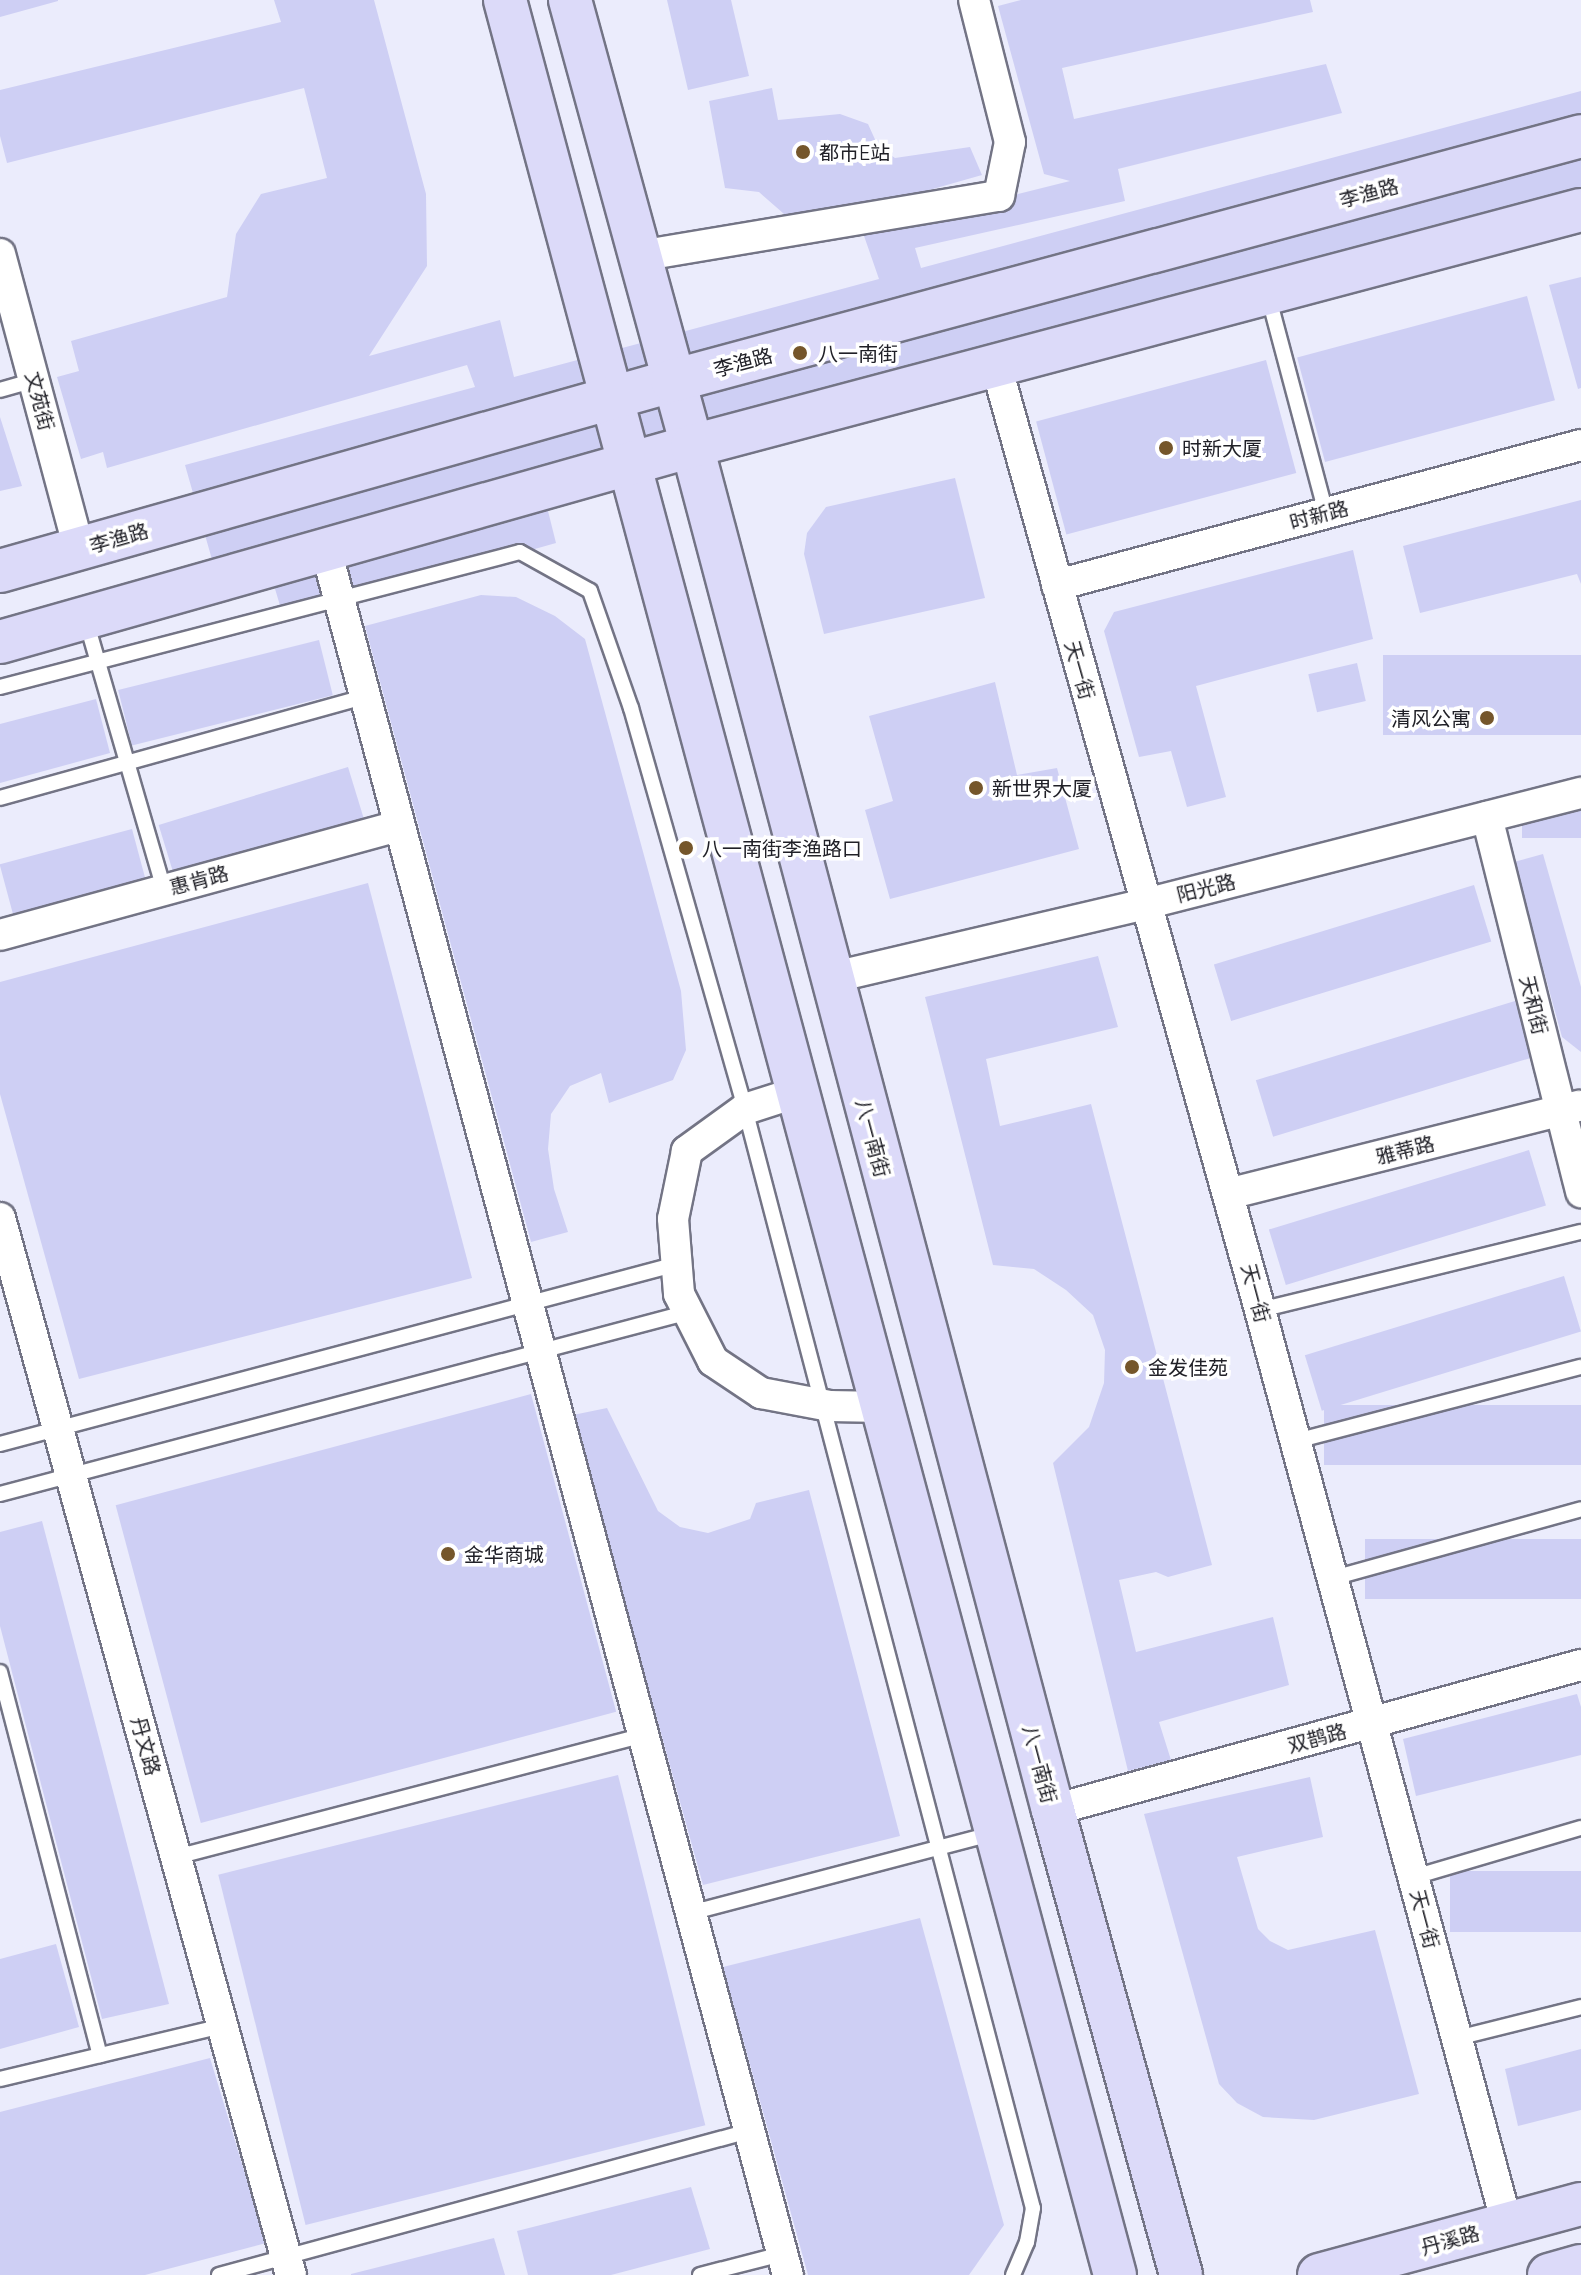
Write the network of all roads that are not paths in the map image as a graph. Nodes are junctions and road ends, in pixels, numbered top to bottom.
1 (505, 0) edge
2 (570, 0) edge
3 (974, 0) edge
4 (1581, 136) edge
5 (1581, 210) edge
6 (0, 254) edge
7 (639, 256) junction
8 (1268, 295) junction
9 (996, 365) junction
10 (34, 380) junction
11 (672, 381) junction
12 (0, 390) edge
13 (610, 401) junction
14 (1581, 445) edge
15 (692, 446) junction
16 (630, 464) junction
17 (1326, 513) junction
18 (79, 549) junction
19 (326, 550) junction
20 (0, 571) edge
21 (1057, 585) junction
22 (338, 599) junction
23 (85, 618) junction
24 (0, 642) edge
25 (98, 662) junction
26 (0, 687) edge
27 (364, 697) junction
28 (127, 763) junction
29 (1581, 793) edge
30 (0, 798) edge
31 (1487, 817) junction
32 (398, 826) junction
33 (164, 890) junction
34 (1145, 904) junction
35 (0, 935) edge
36 (830, 978) junction
37 (798, 1092) junction
38 (1571, 1108) edge
39 (745, 1109) junction
40 (1581, 1192) edge
41 (1228, 1194) junction
42 (0, 1218) edge
43 (1581, 1232) edge
44 (677, 1264) junction
45 (526, 1304) junction
46 (1260, 1310) junction
47 (689, 1312) junction
48 (539, 1351) junction
49 (1581, 1367) edge
50 (822, 1405) junction
51 (883, 1407) junction
52 (58, 1429) junction
53 (1296, 1441) junction
54 (0, 1444) edge
55 (71, 1475) junction
56 (0, 1494) edge
57 (1581, 1509) edge
58 (1333, 1578) junction
59 (1581, 1665) edge
60 (0, 1672) edge
61 (1373, 1723) junction
62 (642, 1736) junction
63 (1053, 1810) junction
64 (1581, 1828) edge
65 (997, 1833) junction
66 (937, 1849) junction
67 (176, 1857) junction
68 (1414, 1877) junction
69 (690, 1913) junction
70 (1581, 2007) edge
71 (223, 2026) junction
72 (1457, 2038) junction
73 (100, 2055) junction
74 (0, 2079) edge
75 (749, 2131) junction
76 (1581, 2204) edge
77 (1507, 2224) junction
78 (785, 2264) edge
79 (289, 2266) edge
80 (1581, 2266) edge
81 (219, 2275) edge
82 (700, 2275) edge
83 (1013, 2275) edge
84 (1115, 2275) edge
85 (1181, 2275) edge
86 (1319, 2275) edge
87 (1549, 2275) edge

1 - 13 main road
2 - 7 main road, 八一南街
3 - 7 street
4 - 11 main road, 李渔路
5 - 8 main road
6 - 10 street, 文苑街
7 - 11 main road, 八一南街
8 - 9 main road
8 - 17 lane
9 - 15 main road
9 - 21 street, 天一街
10 - 12 lane
10 - 18 street, 文苑街
11 - 13 main road, 李渔路
11 - 15 main road, 八一南街
13 - 16 main road
13 - 18 main road, 李渔路
14 - 17 street, 时新路
15 - 16 main road
15 - 36 main road, 八一南街
16 - 19 main road
16 - 37 main road
17 - 21 street, 时新路
18 - 20 main road, 李渔路
19 - 22 street
19 - 23 main road
21 - 34 street, 天一街
22 - 25 lane
22 - 27 street
22 - 39 lane
23 - 24 main road
23 - 25 lane
25 - 26 lane
25 - 28 lane
27 - 28 lane
27 - 32 street
28 - 30 lane
28 - 33 lane
29 - 31 street, 阳光路
31 - 34 street, 阳光路
31 - 38 street, 天和街
32 - 33 street, 惠肯路
32 - 45 street
33 - 35 street, 惠肯路
34 - 36 street, 阳光路
34 - 41 street, 天一街
36 - 63 main road, 八一南街
37 - 39 street
37 - 51 main road
38 - 40 street, 天和街
38 - 41 street, 雅蒂路
39 - 44 street
39 - 50 lane
41 - 46 street, 天一街
42 - 52 street, 丹文路
43 - 46 lane
44 - 45 lane
44 - 47 street
45 - 48 street
45 - 52 lane
46 - 53 street, 天一街
47 - 48 lane
47 - 50 street
48 - 55 lane
48 - 62 street
49 - 53 lane
50 - 51 street
50 - 66 lane
51 - 65 main road
52 - 54 lane
52 - 55 street, 丹文路
53 - 58 street, 天一街
55 - 56 lane
55 - 67 street, 丹文路
57 - 58 lane
58 - 61 street, 天一街
59 - 61 street, 双鹊路
60 - 73 lane
61 - 63 street, 双鹊路
61 - 68 street, 天一街
62 - 67 lane
62 - 69 street
63 - 85 main road, 八一南街
64 - 68 lane
65 - 66 lane
65 - 84 main road
66 - 69 lane
66 - 83 lane
67 - 71 street, 丹文路
68 - 72 street, 天一街
69 - 75 street
70 - 72 lane
71 - 73 lane
71 - 79 street, 丹文路
72 - 77 street, 天一街
73 - 74 lane
75 - 78 street
75 - 79 lane
76 - 77 main road, 丹溪路
77 - 86 main road, 丹溪路
78 - 82 lane
79 - 81 lane
80 - 87 main road

